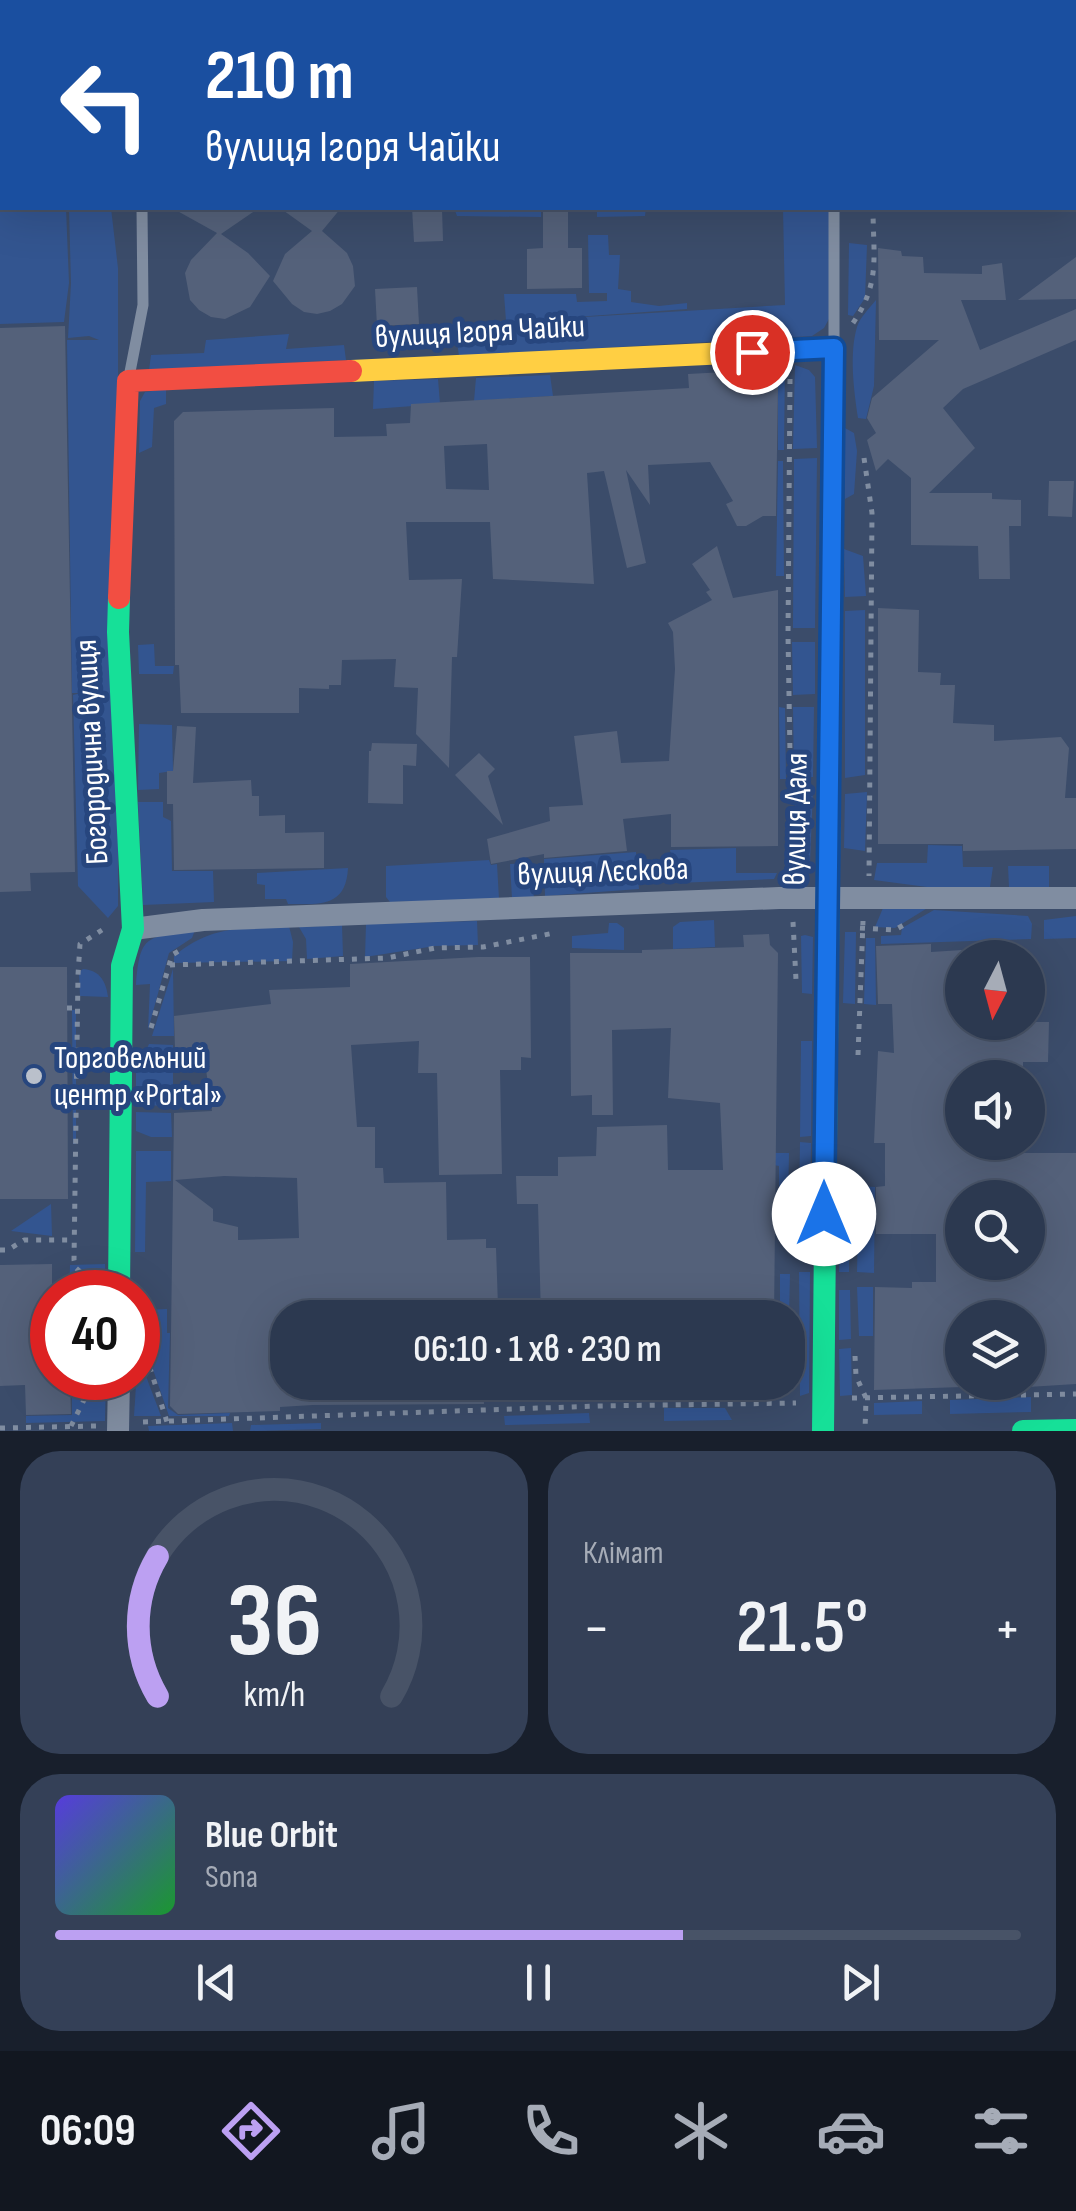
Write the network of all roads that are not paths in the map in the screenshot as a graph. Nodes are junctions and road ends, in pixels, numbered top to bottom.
1 (142, 210) edge
2 (834, 210) edge
3 (834, 348) junction
4 (128, 381) junction
5 (828, 898) junction
6 (1076, 898) edge
7 (133, 929) junction
8 (119, 1270) edge
9 (119, 1400) edge
10 (118, 1428) edge
11 (1076, 1430) edge
12 (823, 1431) edge
13 (1023, 1431) edge

1 - 4 lane, Богородична вулиця
2 - 3 lane, вулиця Даля
3 - 4 street, вулиця Ігоря Чайки
3 - 5 street, вулиця Даля
4 - 7 street, Богородична вулиця
5 - 6 street, вулиця Лєскова
5 - 7 street, вулиця Лєскова
5 - 12 street, вулиця Даля
7 - 8 street, Богородична вулиця
9 - 10 street
11 - 13 street

